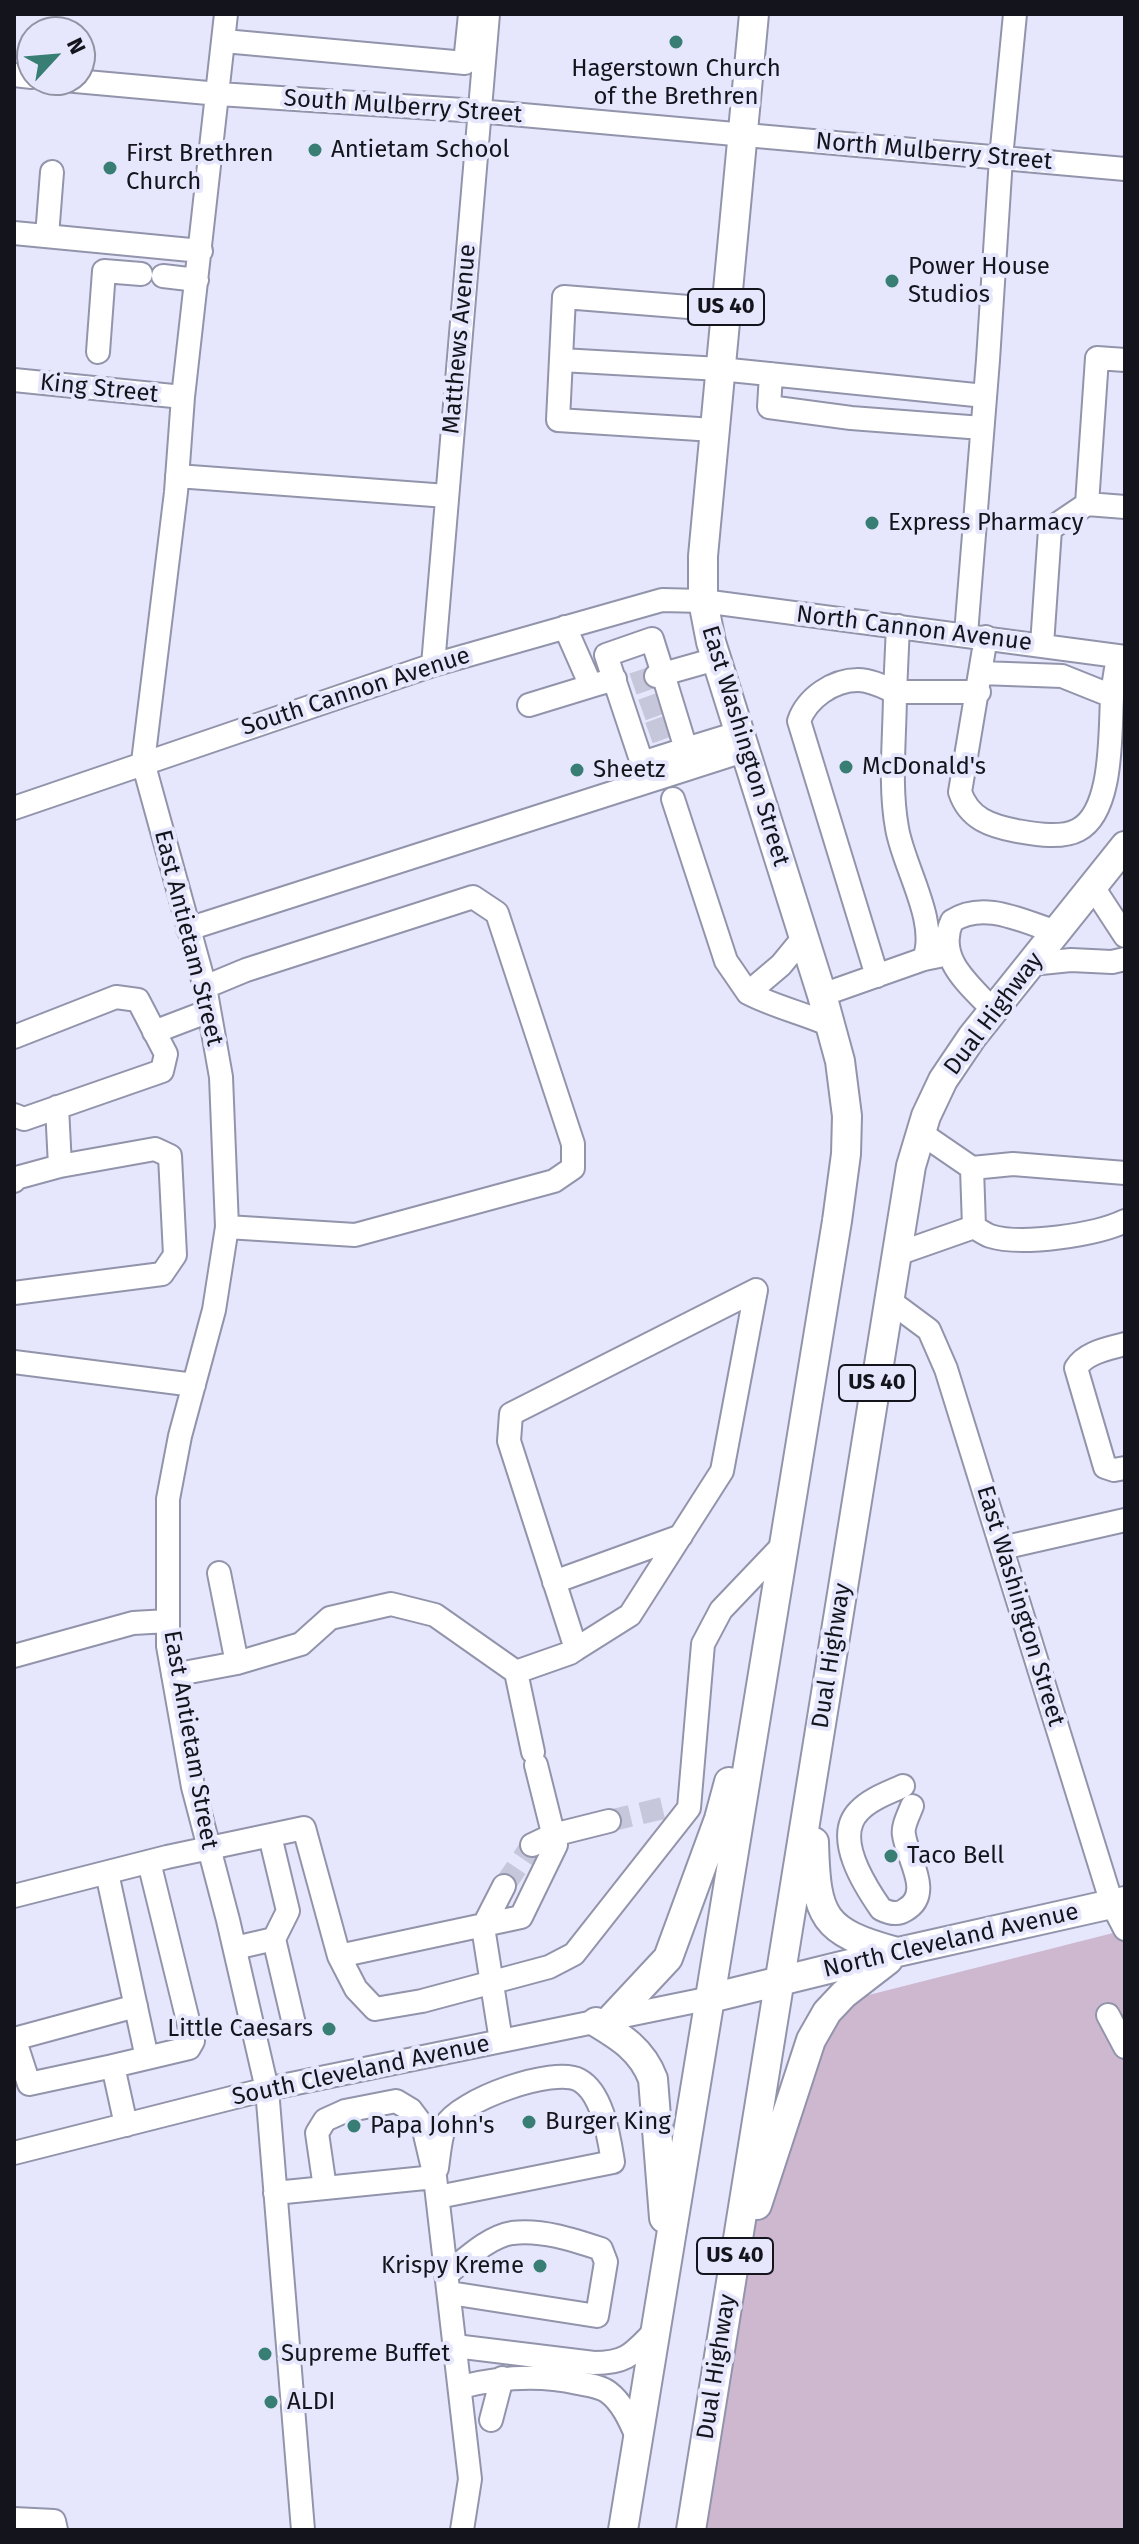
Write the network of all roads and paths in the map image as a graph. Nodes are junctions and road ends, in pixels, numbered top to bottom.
1 (226, 14) edge
2 (470, 14) edge
3 (488, 14) edge
4 (754, 14) edge
5 (1015, 14) edge
6 (224, 41) junction
7 (96, 83) edge
8 (219, 94) junction
9 (478, 111) junction
10 (742, 135) junction
11 (1001, 158) junction
12 (1125, 169) edge
13 (52, 172) dead end
14 (14, 233) edge
15 (47, 236) junction
16 (163, 247) junction
17 (201, 251) junction
18 (145, 275) junction
19 (197, 280) junction
20 (726, 310) junction
21 (98, 352) dead end
22 (561, 360) junction
23 (1125, 360) edge
24 (720, 369) junction
25 (771, 374) junction
26 (14, 380) edge
27 (985, 396) junction
28 (183, 397) junction
29 (982, 428) junction
30 (714, 430) junction
31 (177, 476) junction
32 (447, 496) junction
33 (1087, 504) junction
34 (1125, 507) edge
35 (703, 601) junction
36 (898, 626) junction
37 (565, 627) junction
38 (976, 636) junction
39 (1042, 645) junction
40 (1122, 656) edge
41 (716, 659) junction
42 (433, 665) junction
43 (660, 675) junction
44 (980, 682) junction
45 (622, 684) junction
46 (591, 686) junction
47 (895, 692) junction
48 (1112, 696) junction
49 (529, 705) dead end
50 (741, 742) junction
51 (686, 749) junction
52 (143, 762) junction
53 (673, 799) dead end
54 (14, 808) edge
55 (1125, 846) edge
56 (1093, 887) junction
57 (188, 929) junction
58 (1057, 932) junction
59 (1125, 936) edge
60 (804, 937) junction
61 (948, 954) junction
62 (924, 959) junction
63 (1125, 959) edge
64 (1031, 964) junction
65 (877, 976) junction
66 (205, 987) junction
67 (748, 993) junction
68 (822, 995) junction
69 (993, 1010) junction
70 (209, 1011) junction
71 (830, 1025) junction
72 (154, 1032) junction
73 (14, 1037) edge
74 (57, 1107) junction
75 (14, 1115) edge
76 (921, 1133) junction
77 (60, 1166) junction
78 (972, 1168) junction
79 (1125, 1173) edge
80 (14, 1181) edge
81 (1125, 1221) edge
82 (227, 1227) junction
83 (974, 1227) junction
84 (897, 1254) junction
85 (14, 1293) edge
86 (890, 1301) junction
87 (1125, 1344) edge
88 (14, 1362) edge
89 (194, 1385) junction
90 (1125, 1468) edge
91 (1125, 1520) edge
92 (681, 1536) junction
93 (783, 1545) junction
94 (1002, 1548) junction
95 (219, 1573) dead end
96 (554, 1582) junction
97 (168, 1621) junction
98 (576, 1649) junction
99 (14, 1656) edge
100 (237, 1663) junction
101 (763, 1666) junction
102 (516, 1672) junction
103 (173, 1675) junction
104 (813, 1774) junction
105 (908, 1796) joint
106 (684, 1797) junction
107 (725, 1798) junction
108 (609, 1821) tunnel mouth
109 (553, 1835) junction
110 (270, 1836) junction
111 (532, 1845) tunnel mouth
112 (209, 1850) junction
113 (149, 1862) junction
114 (107, 1873) junction
115 (504, 1886) tunnel mouth
116 (14, 1896) edge
117 (1121, 1911) edge
118 (483, 1927) junction
119 (274, 1939) junction
120 (235, 1948) junction
121 (898, 1952) junction
122 (339, 1956) junction
123 (491, 1981) junction
124 (778, 1982) junction
125 (711, 1998) junction
126 (136, 2006) junction
127 (1108, 2015) dead end
128 (604, 2020) junction
129 (294, 2024) dead end
130 (14, 2038) edge
131 (501, 2041) junction
132 (1125, 2047) edge
133 (147, 2058) junction
134 (113, 2066) junction
135 (267, 2089) junction
136 (126, 2125) junction
137 (14, 2153) edge
138 (436, 2187) junction
139 (325, 2188) junction
140 (275, 2193) junction
141 (667, 2263) junction
142 (449, 2283) junction
143 (729, 2296) junction
144 (656, 2330) junction
145 (455, 2346) junction
146 (502, 2378) junction
147 (461, 2387) junction
148 (491, 2420) dead end
149 (638, 2439) junction
150 (14, 2519) edge
151 (56, 2530) edge
152 (303, 2530) edge
153 (462, 2530) edge
154 (623, 2530) edge
155 (691, 2530) edge

1 - 6 street, East Antietam Street
2 - 6 street
3 - 9 street, Matthews Avenue
4 - 10 main road, East Washington Street / US 40
5 - 11 street
6 - 8 street, East Antietam Street
7 - 8 street, South Mulberry Street
8 - 9 street, South Mulberry Street
8 - 17 street, East Antietam Street
9 - 10 street, South Mulberry Street
9 - 32 street, Matthews Avenue
10 - 11 street, North Mulberry Street
10 - 20 main road, East Washington Street / US 40
11 - 12 street, North Mulberry Street
11 - 27 street
13 - 15 street
14 - 15 street
15 - 16 street
16 - 17 street
16 - 18 street
17 - 19 street, East Antietam Street
18 - 19 street
18 - 21 street
19 - 28 street, East Antietam Street
20 - 22 street
20 - 24 main road, East Washington Street / US 40
22 - 24 street
22 - 30 street
23 - 33 street
24 - 25 street
24 - 30 main road, East Washington Street / US 40
25 - 27 street
25 - 29 street
26 - 28 street, King Street
27 - 29 street
28 - 31 street, East Antietam Street
29 - 38 street
30 - 35 main road, East Washington Street / US 40
31 - 32 street
31 - 52 street, East Antietam Street
32 - 42 street, Matthews Avenue
33 - 34 street
33 - 39 street
35 - 36 street, North Cannon Avenue
35 - 37 street, South Cannon Avenue
35 - 41 main road, East Washington Street / US 40
36 - 38 street, North Cannon Avenue
36 - 47 street
37 - 42 street, South Cannon Avenue
37 - 46 street
38 - 39 street, North Cannon Avenue
38 - 44 street
39 - 40 street, North Cannon Avenue
40 - 48 street
41 - 43 street
41 - 50 main road, East Washington Street / US 40
42 - 52 street, South Cannon Avenue
43 - 45 street
43 - 51 street
44 - 47 street
44 - 48 street
44 - 48 street
45 - 46 street
45 - 51 street
46 - 49 street
47 - 62 street
47 - 65 street
50 - 51 street
50 - 57 street
50 - 60 main road, East Washington Street / US 40
52 - 54 street, South Cannon Avenue
52 - 57 street, East Antietam Street
53 - 67 street
55 - 56 main road, Dual Highway / US 40
56 - 58 main road, Dual Highway / US 40
56 - 59 street
57 - 66 street, East Antietam Street
58 - 61 street
58 - 64 main road, Dual Highway / US 40
60 - 67 street
60 - 68 main road, East Washington Street / US 40
61 - 62 street
61 - 69 street
62 - 65 street
63 - 64 street
64 - 69 main road, Dual Highway / US 40
65 - 68 street
66 - 70 street, East Antietam Street
66 - 82 street
67 - 71 street
68 - 71 main road, US 40
69 - 76 main road, Dual Highway / US 40
70 - 72 street
70 - 82 street, East Antietam Street
71 - 93 main road, US 40
72 - 73 street
72 - 74 street
74 - 75 street
74 - 77 street
76 - 78 street
76 - 84 main road, Dual Highway / US 40
77 - 80 street
77 - 85 street
78 - 79 street
78 - 83 street
81 - 83 street
82 - 89 street, East Antietam Street
83 - 84 street
84 - 86 main road, Dual Highway / US 40
86 - 94 street, East Washington Street
86 - 104 main road, Dual Highway / US 40
87 - 90 street
88 - 89 street
89 - 97 street, East Antietam Street
91 - 94 street
92 - 96 street
92 - 96 street
92 - 98 street
93 - 101 main road, US 40
93 - 106 street
94 - 117 street, East Washington Street
95 - 100 street
96 - 98 street
97 - 99 street
97 - 103 street, East Antietam Street
98 - 102 street
100 - 102 street
100 - 103 street
101 - 107 main road
101 - 125 main road, US 40
102 - 109 street
103 - 112 street, East Antietam Street
104 - 121 main road
104 - 124 main road, Dual Highway / US 40
105 - 105 street
106 - 107 street
106 - 123 street
107 - 128 main road
108 - 109 street
109 - 111 street
109 - 118 street
110 - 112 street
110 - 119 street
110 - 122 street
112 - 113 street
112 - 120 street, East Antietam Street
113 - 114 street
113 - 133 street
114 - 116 street
114 - 126 street
115 - 118 street
117 - 121 main road, North Cleveland Avenue
118 - 122 street
118 - 123 street
119 - 120 street
119 - 129 street
120 - 135 street, East Antietam Street
121 - 124 main road, North Cleveland Avenue
121 - 143 main road
122 - 123 street
123 - 131 street
124 - 125 main road, North Cleveland Avenue
124 - 143 main road, Dual Highway / US 40
125 - 128 street, South Cleveland Avenue
125 - 141 main road, US 40
126 - 130 street
126 - 133 street
127 - 132 street
128 - 131 street, South Cleveland Avenue
128 - 141 main road
130 - 134 street
131 - 135 street, South Cleveland Avenue
133 - 134 street
134 - 136 street
135 - 136 street, South Cleveland Avenue
135 - 140 street, East Antietam Street
136 - 137 street, South Cleveland Avenue
138 - 138 street
138 - 139 street
138 - 139 street
138 - 142 street
139 - 140 street
140 - 152 street, East Antietam Street
141 - 144 main road, US 40
142 - 142 street
142 - 145 street
143 - 155 main road, Dual Highway / US 40
144 - 145 street
144 - 149 main road, US 40
145 - 147 street
146 - 147 street
146 - 148 street
146 - 149 street
147 - 153 street
149 - 154 main road, US 40
150 - 151 street

